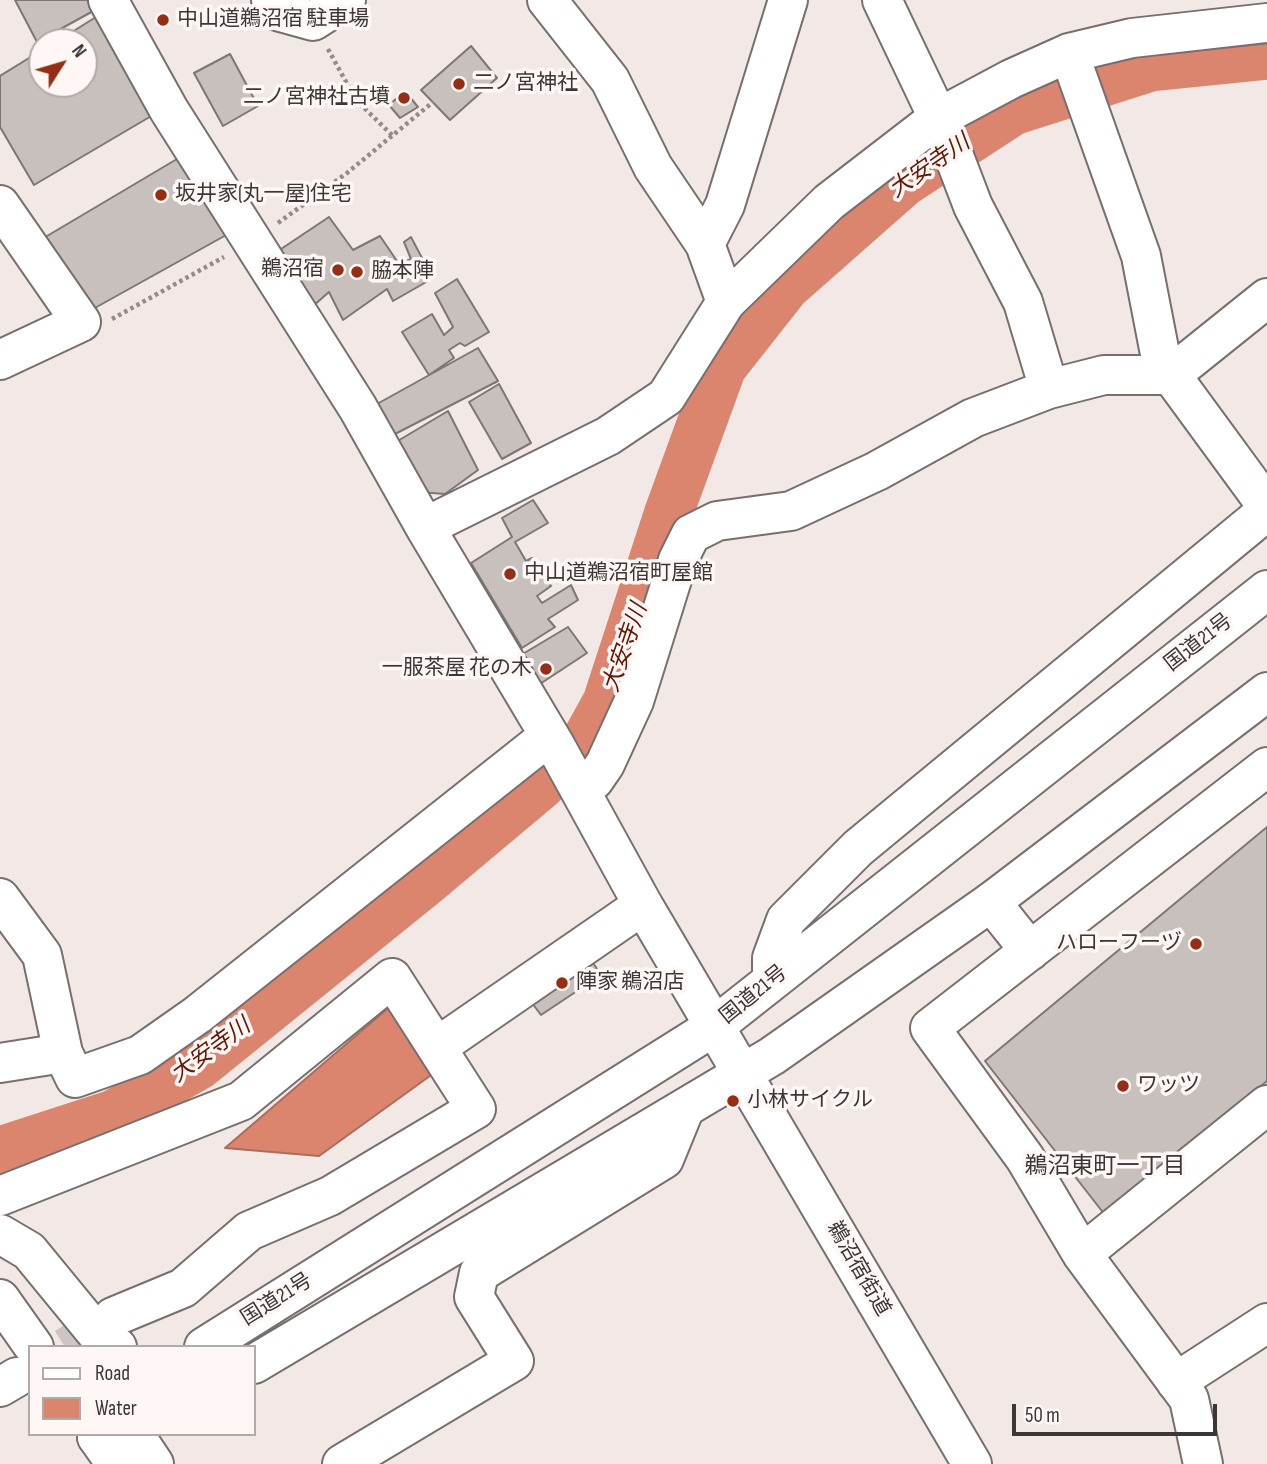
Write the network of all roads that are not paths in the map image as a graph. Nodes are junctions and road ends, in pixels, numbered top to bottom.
1 (108, 0) edge
2 (271, 0) edge
3 (346, 0) edge
4 (547, 0) edge
5 (788, 0) edge
6 (882, 0) edge
7 (1267, 23) edge
8 (1072, 60) junction
9 (941, 124) junction
10 (0, 205) edge
11 (705, 244) junction
12 (1267, 298) edge
13 (726, 302) junction
14 (0, 360) edge
15 (1171, 375) junction
16 (1049, 389) junction
17 (1267, 506) edge
18 (1267, 511) edge
19 (425, 527) junction
20 (1267, 590) edge
21 (1267, 692) edge
22 (552, 740) junction
23 (1267, 767) edge
24 (578, 786) junction
25 (0, 898) edge
26 (991, 902) junction
27 (643, 905) junction
28 (1030, 951) junction
29 (772, 979) junction
30 (715, 1026) junction
31 (437, 1047) junction
32 (0, 1063) edge
33 (69, 1065) junction
34 (743, 1075) junction
35 (0, 1089) edge
36 (1267, 1105) edge
37 (684, 1110) junction
38 (0, 1196) edge
39 (0, 1234) edge
40 (1082, 1254) junction
41 (0, 1299) edge
42 (1267, 1323) edge
43 (115, 1332) edge
44 (202, 1344) edge
45 (76, 1345) edge
46 (256, 1363) edge
47 (17, 1370) edge
48 (1176, 1382) junction
49 (111, 1440) edge
50 (355, 1460) edge
51 (154, 1464) edge
52 (972, 1464) edge
53 (1203, 1464) edge

1 - 19 main road, 鵜沼宿街道
2 - 3 main road
4 - 11 main road
5 - 11 main road
6 - 9 main road
7 - 8 main road
8 - 9 main road
8 - 15 main road
9 - 13 main road
9 - 16 main road
10 - 14 main road
11 - 13 main road
12 - 15 main road
13 - 19 main road
15 - 16 main road
15 - 17 main road
16 - 24 main road
18 - 29 main road
19 - 22 main road, 鵜沼宿街道
20 - 29 main road, 国道21号
21 - 26 main road, 国道21号
22 - 24 main road, 鵜沼宿街道
22 - 33 main road
23 - 28 main road
24 - 27 main road, 鵜沼宿街道
25 - 33 main road
26 - 28 main road
26 - 34 main road, 国道21号
27 - 30 main road, 鵜沼宿街道
27 - 31 main road
28 - 40 main road
29 - 30 main road, 国道21号
30 - 34 main road, 鵜沼宿街道
30 - 44 main road, 国道21号
31 - 38 main road
31 - 43 main road
32 - 33 main road
33 - 35 main road
34 - 37 main road, 国道21号
34 - 52 main road, 鵜沼宿街道
36 - 40 main road
37 - 46 main road, 国道21号
37 - 50 main road
39 - 43 main road
39 - 45 main road
40 - 48 main road
41 - 47 main road
42 - 48 main road
48 - 53 main road
49 - 51 main road

